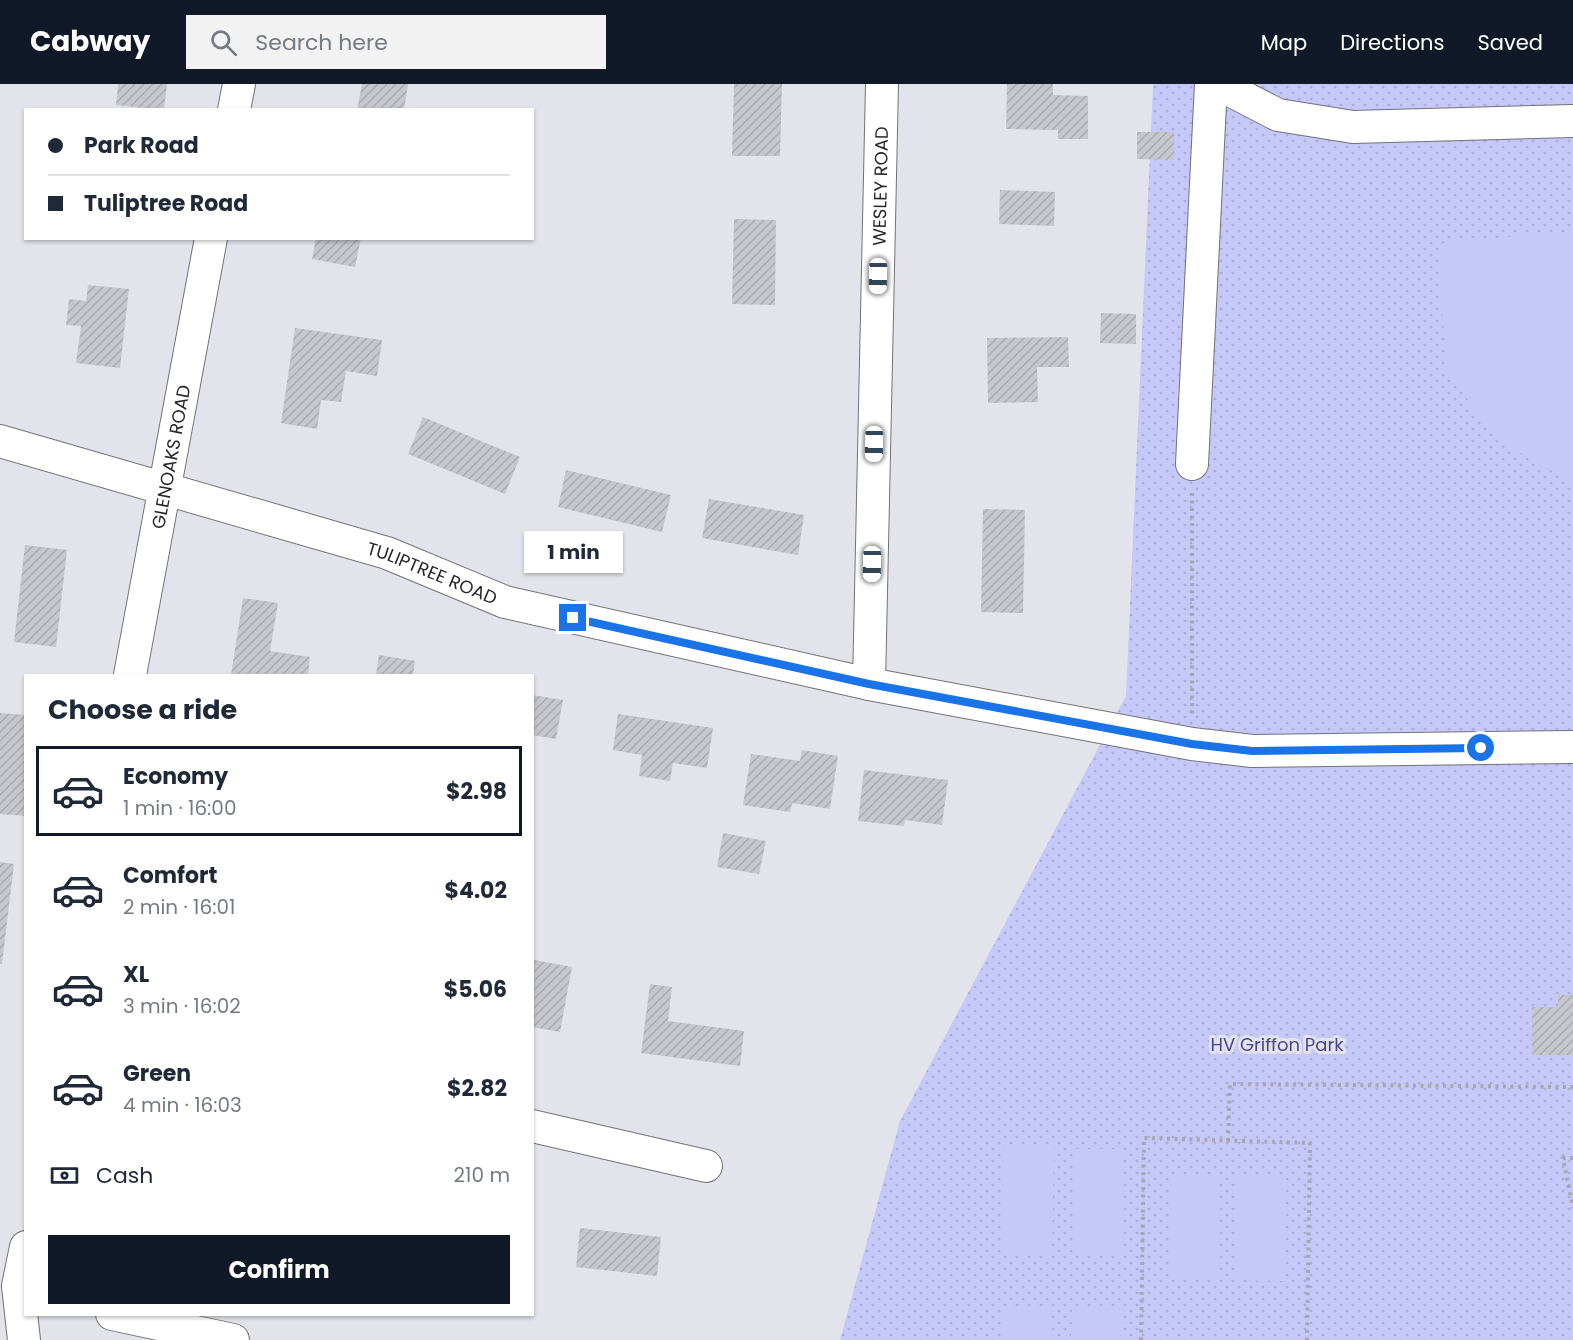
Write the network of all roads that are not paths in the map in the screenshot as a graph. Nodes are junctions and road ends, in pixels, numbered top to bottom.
1 (239, 84) edge
2 (882, 84) edge
3 (1211, 84) edge
4 (1218, 84) edge
5 (234, 108) edge
6 (1573, 121) edge
7 (211, 240) edge
8 (0, 441) edge
9 (1192, 464) road end
10 (164, 488) junction
11 (130, 674) edge
12 (869, 684) junction
13 (1573, 747) edge
14 (534, 1126) edge
15 (706, 1166) dead end
16 (24, 1271) edge
17 (22, 1295) edge
18 (121, 1316) edge
19 (24, 1340) edge
20 (233, 1340) edge

1 - 5 street
2 - 12 street, WESLEY ROAD
3 - 9 street
4 - 6 street
7 - 10 street, GLENOAKS ROAD
8 - 10 street, TULIPTREE ROAD
10 - 11 street, GLENOAKS ROAD
10 - 12 street, TULIPTREE ROAD
12 - 13 street, TULIPTREE ROAD
14 - 15 street
16 - 17 street
17 - 19 street
18 - 20 street

